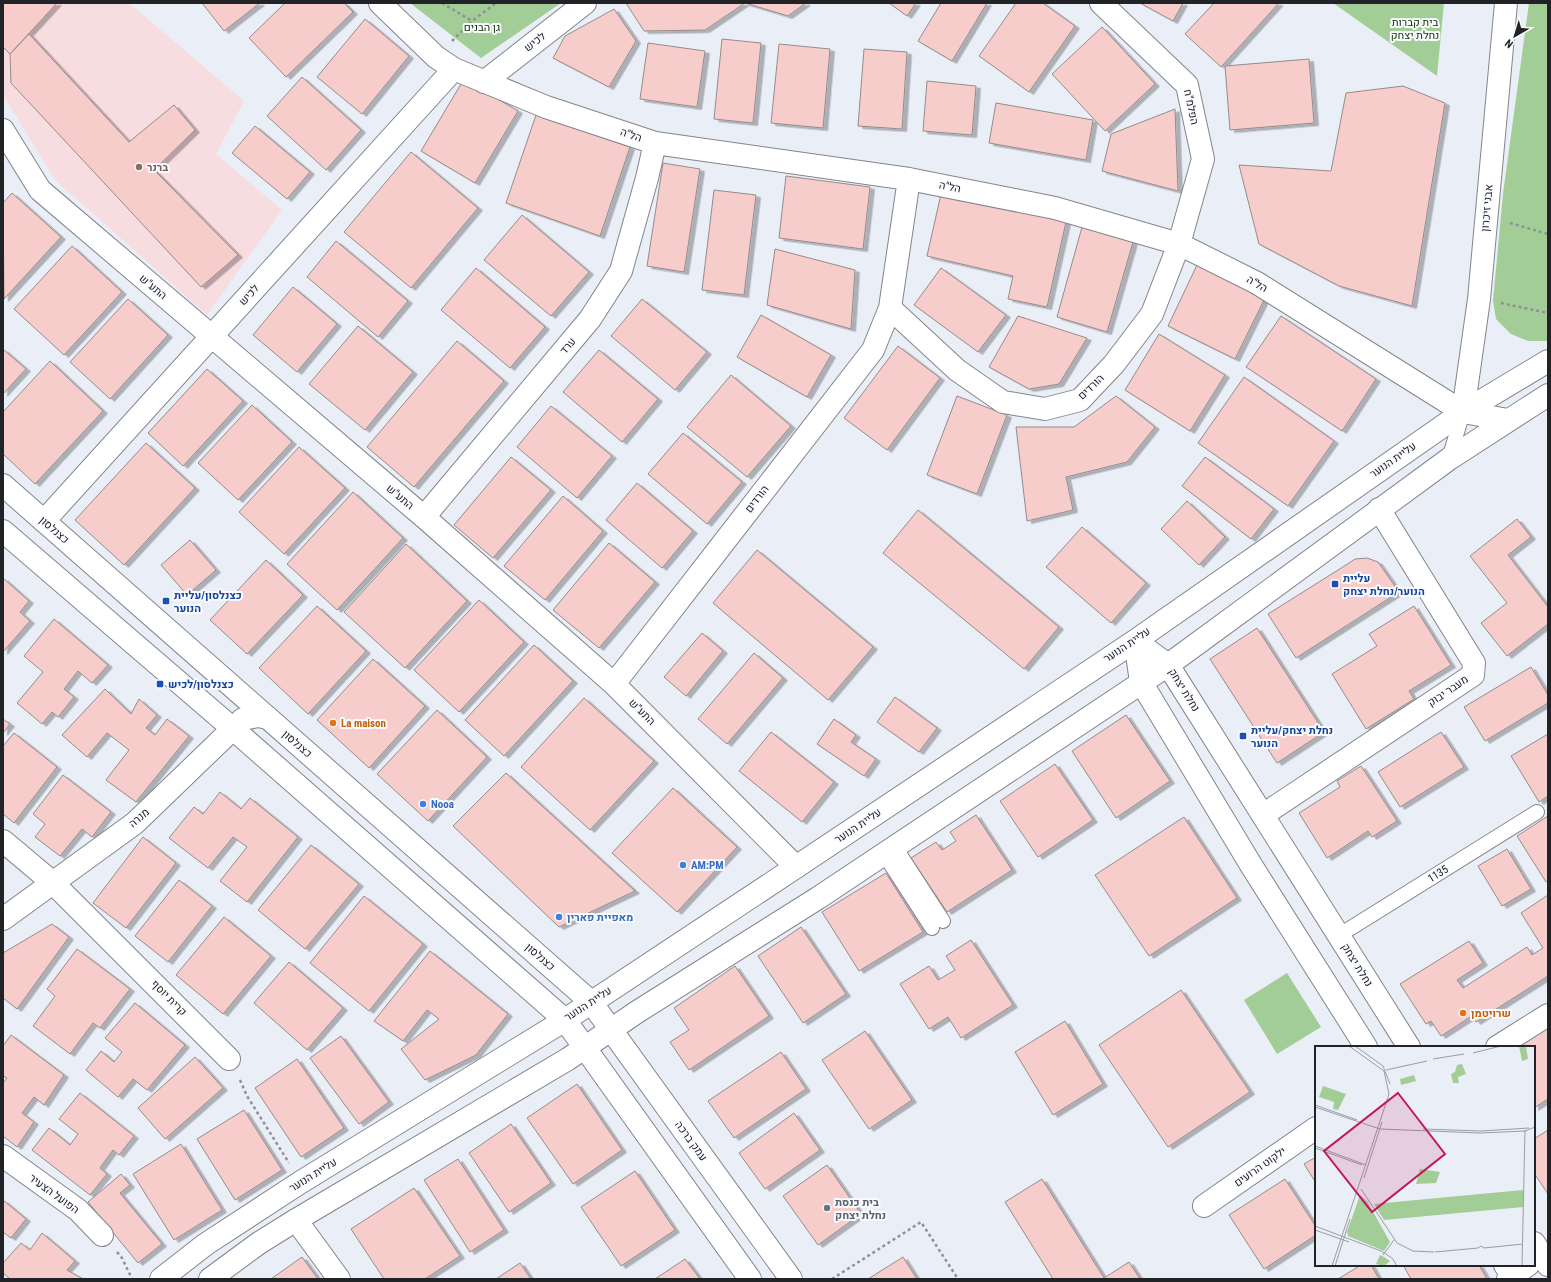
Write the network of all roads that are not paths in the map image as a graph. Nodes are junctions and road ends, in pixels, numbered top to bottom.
1 (380, 3) edge
2 (585, 3) edge
3 (1101, 3) edge
4 (1506, 3) edge
5 (454, 69) junction
6 (484, 82) junction
7 (3, 130) edge
8 (655, 143) junction
9 (909, 179) junction
10 (1179, 244) junction
11 (890, 308) junction
12 (212, 337) junction
13 (1548, 361) edge
14 (1548, 394) edge
15 (1463, 412) junction
16 (1508, 420) junction
17 (1449, 459) junction
18 (3, 485) edge
19 (1379, 509) junction
20 (424, 517) junction
21 (44, 521) junction
22 (3, 531) edge
23 (1135, 641) junction
24 (1168, 665) junction
25 (1140, 682) junction
26 (614, 684) junction
27 (268, 718) junction
28 (232, 728) junction
29 (1537, 812) dead end
30 (1264, 815) junction
31 (3, 841) edge
32 (889, 851) junction
33 (796, 867) junction
34 (53, 883) junction
35 (3, 919) edge
36 (938, 925) dead end
37 (1338, 936) junction
38 (591, 1002) junction
39 (1548, 1015) edge
40 (565, 1020) junction
41 (612, 1030) junction
42 (1365, 1046) edge
43 (1408, 1046) edge
44 (1499, 1046) edge
45 (586, 1047) junction
46 (229, 1059) road end
47 (1315, 1129) edge
48 (3, 1156) edge
49 (1204, 1206) dead end
50 (296, 1220) junction
51 (102, 1235) road end
52 (161, 1279) edge
53 (210, 1279) edge
54 (339, 1279) edge
55 (750, 1279) edge
56 (790, 1279) edge

1 - 5 street, הל"ה
2 - 6 street, לכיש
3 - 10 street, הפלמ"ח
4 - 15 street, אבני זיכרון
5 - 6 street, הל"ה
5 - 12 street, לכיש
6 - 8 street, הל"ה
7 - 12 street, התע"ש
8 - 9 street, הל"ה
8 - 20 street, ערד
9 - 10 street, הל"ה
9 - 11 street, הורדים
10 - 11 street, הורדים
10 - 15 street, הל"ה
11 - 26 street, הורדים
12 - 20 street, התע"ש
12 - 21 street, לכיש
13 - 15 street, עליית הנוער
14 - 16 street
15 - 16 street, הל"ה
15 - 17 lane
15 - 23 street, עליית הנוער
16 - 17 street
17 - 19 street
18 - 21 street, כצנלסון
19 - 24 street
19 - 30 street, מעבר יבוק
20 - 26 street, התע"ש
21 - 27 street, כצנלסון
22 - 28 street
23 - 24 street, נחלת יצחק
23 - 25 street
23 - 33 street, עליית הנוער
24 - 25 street
24 - 30 street, נחלת יצחק
25 - 32 street
25 - 42 street
26 - 33 street, התע"ש
27 - 28 street, מנרה
27 - 38 street, כצנלסון
28 - 34 street, מנרה
28 - 40 street
29 - 37 lane, 1135
30 - 37 street, נחלת יצחק
31 - 34 street, קרית יוסף
32 - 36 lane
32 - 41 street
33 - 38 street, עליית הנוער
34 - 35 street, מנרה
34 - 46 street, קרית יוסף
37 - 43 street, נחלת יצחק
38 - 40 street, עליית הנוער
38 - 41 street, עמק ברכה
39 - 44 street
40 - 45 street
40 - 52 street, עליית הנוער
41 - 45 street
41 - 56 street, עמק ברכה
45 - 50 street
45 - 55 street
47 - 49 street, ילקוט הרועים
48 - 51 street, הפועל הצעיר
50 - 53 street
50 - 54 street

